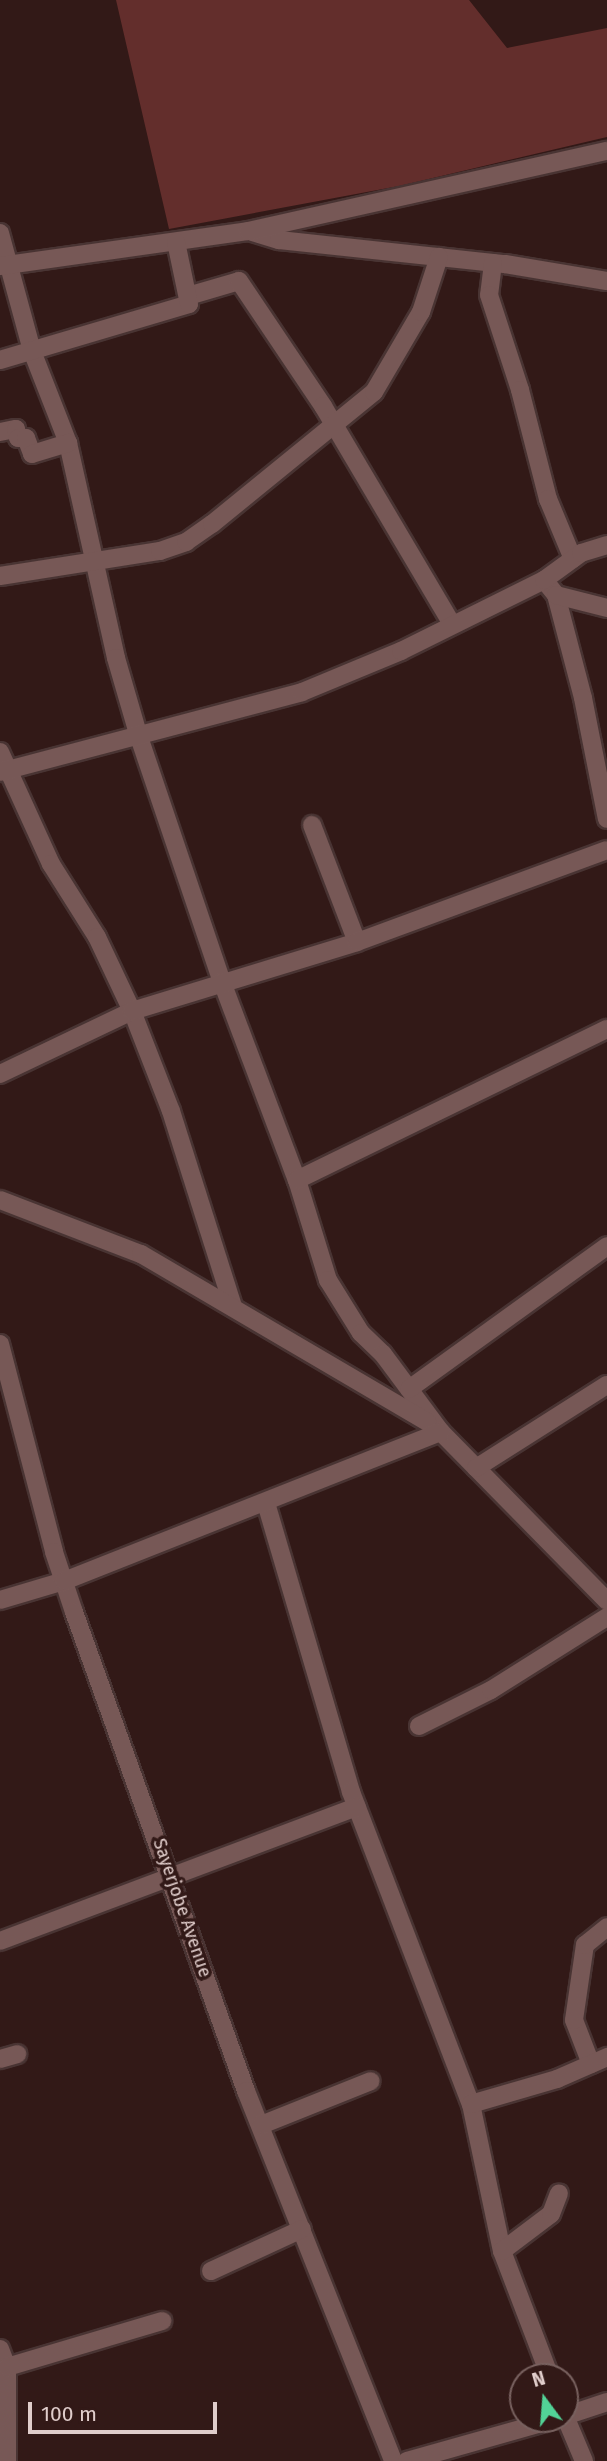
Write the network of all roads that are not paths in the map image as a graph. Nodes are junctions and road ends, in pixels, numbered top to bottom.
1 (607, 151) edge
2 (248, 231) junction
3 (0, 233) edge
4 (176, 242) junction
5 (439, 257) junction
6 (493, 263) junction
7 (4, 265) edge
8 (607, 281) edge
9 (188, 296) junction
10 (32, 351) junction
11 (0, 360) edge
12 (333, 428) junction
13 (0, 432) edge
14 (68, 443) junction
15 (607, 545) edge
16 (573, 559) junction
17 (93, 561) junction
18 (0, 576) edge
19 (544, 580) junction
20 (556, 595) junction
21 (607, 607) edge
22 (452, 624) junction
23 (139, 737) junction
24 (0, 752) edge
25 (4, 771) edge
26 (607, 819) edge
27 (312, 825) dead end
28 (607, 850) edge
29 (358, 942) junction
30 (222, 982) junction
31 (132, 1011) junction
32 (607, 1029) edge
33 (0, 1074) edge
34 (297, 1180) junction
35 (0, 1200) edge
36 (607, 1246) edge
37 (233, 1307) junction
38 (0, 1344) edge
39 (607, 1385) edge
40 (409, 1389) junction
41 (440, 1432) junction
42 (476, 1468) junction
43 (265, 1503) junction
44 (64, 1581) junction
45 (606, 1598) edge
46 (0, 1600) edge
47 (607, 1617) edge
48 (419, 1726) dead end
49 (357, 1807) junction
50 (172, 1875) junction
51 (607, 1927) edge
52 (0, 1941) edge
53 (599, 2061) edge
54 (371, 2081) dead end
55 (471, 2104) junction
56 (261, 2125) junction
57 (559, 2193) dead end
58 (302, 2229) junction
59 (502, 2251) junction
60 (211, 2271) dead end
61 (162, 2320) dead end
62 (2, 2357) edge
63 (545, 2363) edge
64 (607, 2402) edge
65 (579, 2411) edge
66 (509, 2432) edge
67 (572, 2433) edge
68 (7, 2461) edge
69 (393, 2461) edge
70 (407, 2461) edge
71 (584, 2461) edge

1 - 2 street
2 - 4 street
2 - 5 street
3 - 7 street
4 - 7 street
4 - 9 street
5 - 6 street
5 - 12 street
6 - 8 street
6 - 16 street
7 - 10 street
9 - 10 street
9 - 12 street
10 - 11 street
10 - 14 street
12 - 17 street
12 - 22 street
13 - 14 street
14 - 17 street
15 - 16 street
16 - 19 street
17 - 18 street
17 - 23 street
19 - 20 street
19 - 22 street
20 - 21 street
20 - 26 street
22 - 23 street
23 - 25 street
23 - 30 street
24 - 25 street
25 - 31 street
27 - 29 street
28 - 29 street
29 - 30 street
30 - 31 street
30 - 34 street
31 - 33 street
31 - 37 street
32 - 34 street
34 - 40 street
35 - 37 street
36 - 40 street
37 - 41 street
38 - 44 street, Sayerjobe Avenue
39 - 42 street
40 - 41 street
41 - 42 street
41 - 43 street
42 - 45 street
43 - 44 street
43 - 49 street
44 - 46 street
44 - 50 street, Sayerjobe Avenue
47 - 48 street
49 - 50 street
49 - 55 street
50 - 52 street
50 - 56 street, Sayerjobe Avenue
51 - 53 street
53 - 55 street
54 - 56 street
55 - 59 street
56 - 58 street, Sayerjobe Avenue
57 - 59 street
58 - 60 street
58 - 69 street, Sayerjobe Avenue
59 - 63 street
61 - 62 street
62 - 68 street
64 - 65 street
66 - 70 street
67 - 71 street

